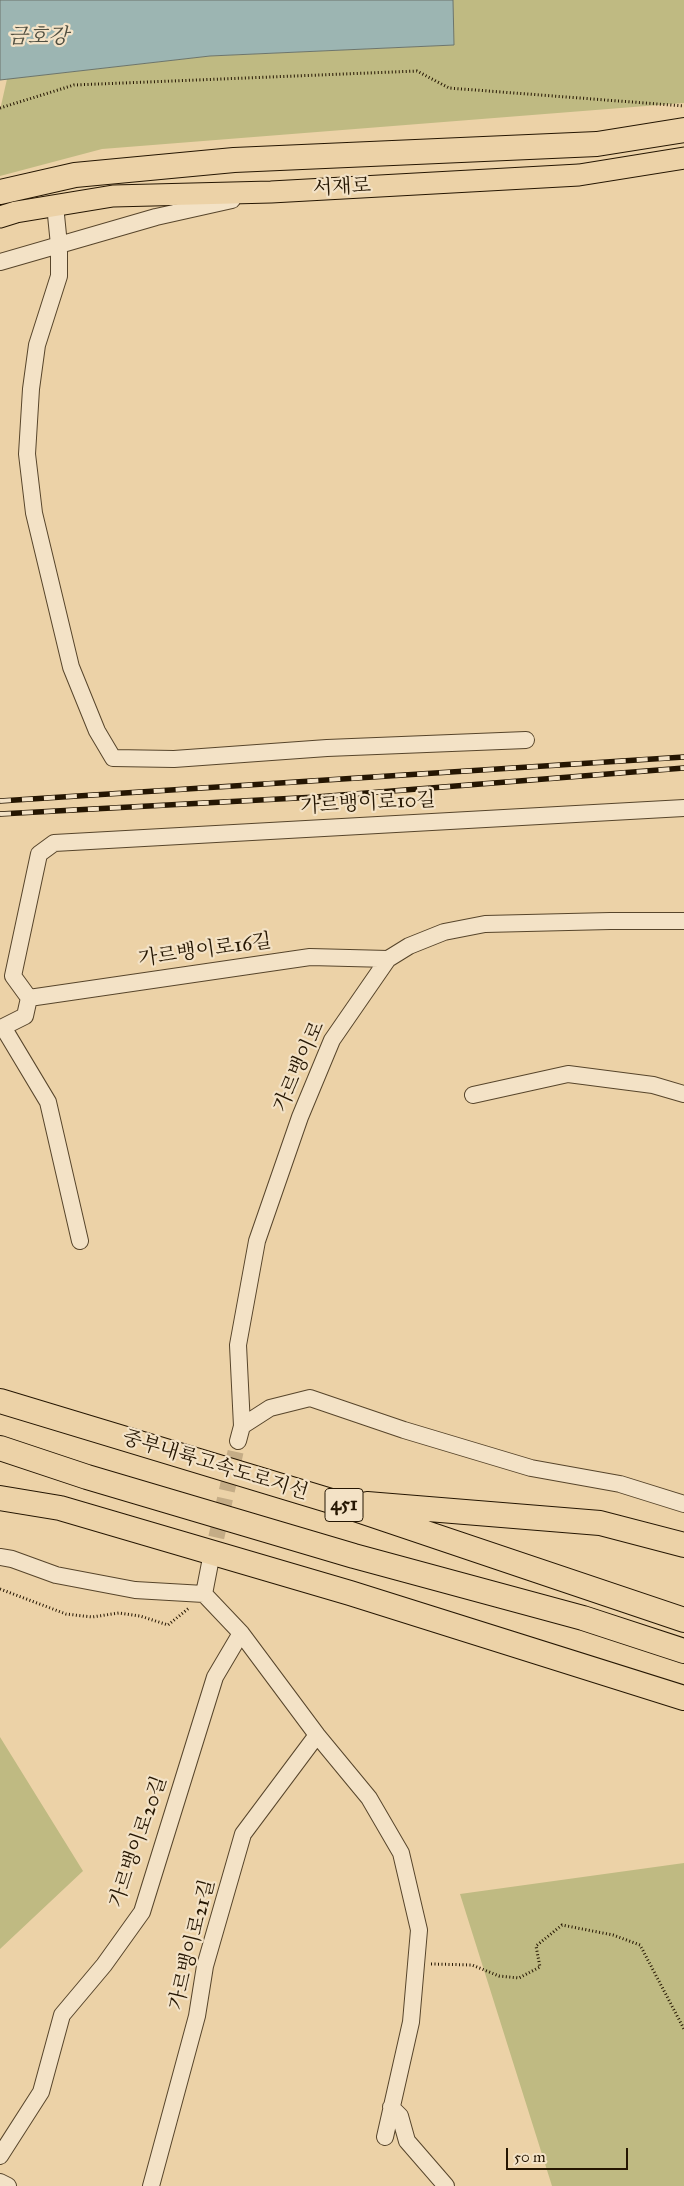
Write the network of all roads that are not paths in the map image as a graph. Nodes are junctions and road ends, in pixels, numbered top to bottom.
1 (684, 130) edge
2 (684, 158) edge
3 (0, 192) edge
4 (270, 192) junction
5 (55, 205) junction
6 (0, 217) edge
7 (59, 245) junction
8 (0, 262) edge
9 (526, 740) dead end
10 (684, 808) edge
11 (684, 922) edge
12 (388, 959) junction
13 (7, 973) edge
14 (29, 998) junction
15 (684, 1094) edge
16 (473, 1095) dead end
17 (80, 1241) dead end
18 (0, 1401) edge
19 (0, 1448) edge
20 (0, 1498) edge
21 (331, 1501) junction
22 (684, 1504) edge
23 (684, 1545) edge
24 (0, 1557) edge
25 (210, 1563) tunnel mouth
26 (199, 1599) junction
27 (684, 1620) edge
28 (241, 1633) junction
29 (684, 1651) edge
30 (684, 1698) edge
31 (317, 1735) junction
32 (391, 2107) junction
33 (385, 2137) dead end
34 (0, 2156) edge
35 (0, 2182) edge
36 (8, 2186) edge
37 (151, 2186) edge
38 (446, 2186) edge

1 - 3 highway
2 - 4 main road, 서재로
4 - 5 main road, 서재로
4 - 7 street
5 - 6 main road, 서재로
5 - 7 street
7 - 8 street
7 - 9 street
10 - 13 street, 가르뱅이로10길
11 - 12 street, 가르뱅이로
12 - 14 street, 가르뱅이로16길
12 - 22 street, 가르뱅이로
13 - 14 street
14 - 17 street
15 - 16 street
18 - 21 highway, 중부내륙고속도로지선 / 451
19 - 29 highway, 451
20 - 30 highway
21 - 23 highway
21 - 27 highway, 중부내륙고속도로지선 / 451
24 - 26 street
25 - 26 street
26 - 28 street
28 - 31 street
28 - 34 street, 가르뱅이로20길
31 - 32 street
31 - 37 street, 가르뱅이로21길
32 - 33 street
32 - 38 street
35 - 36 street

